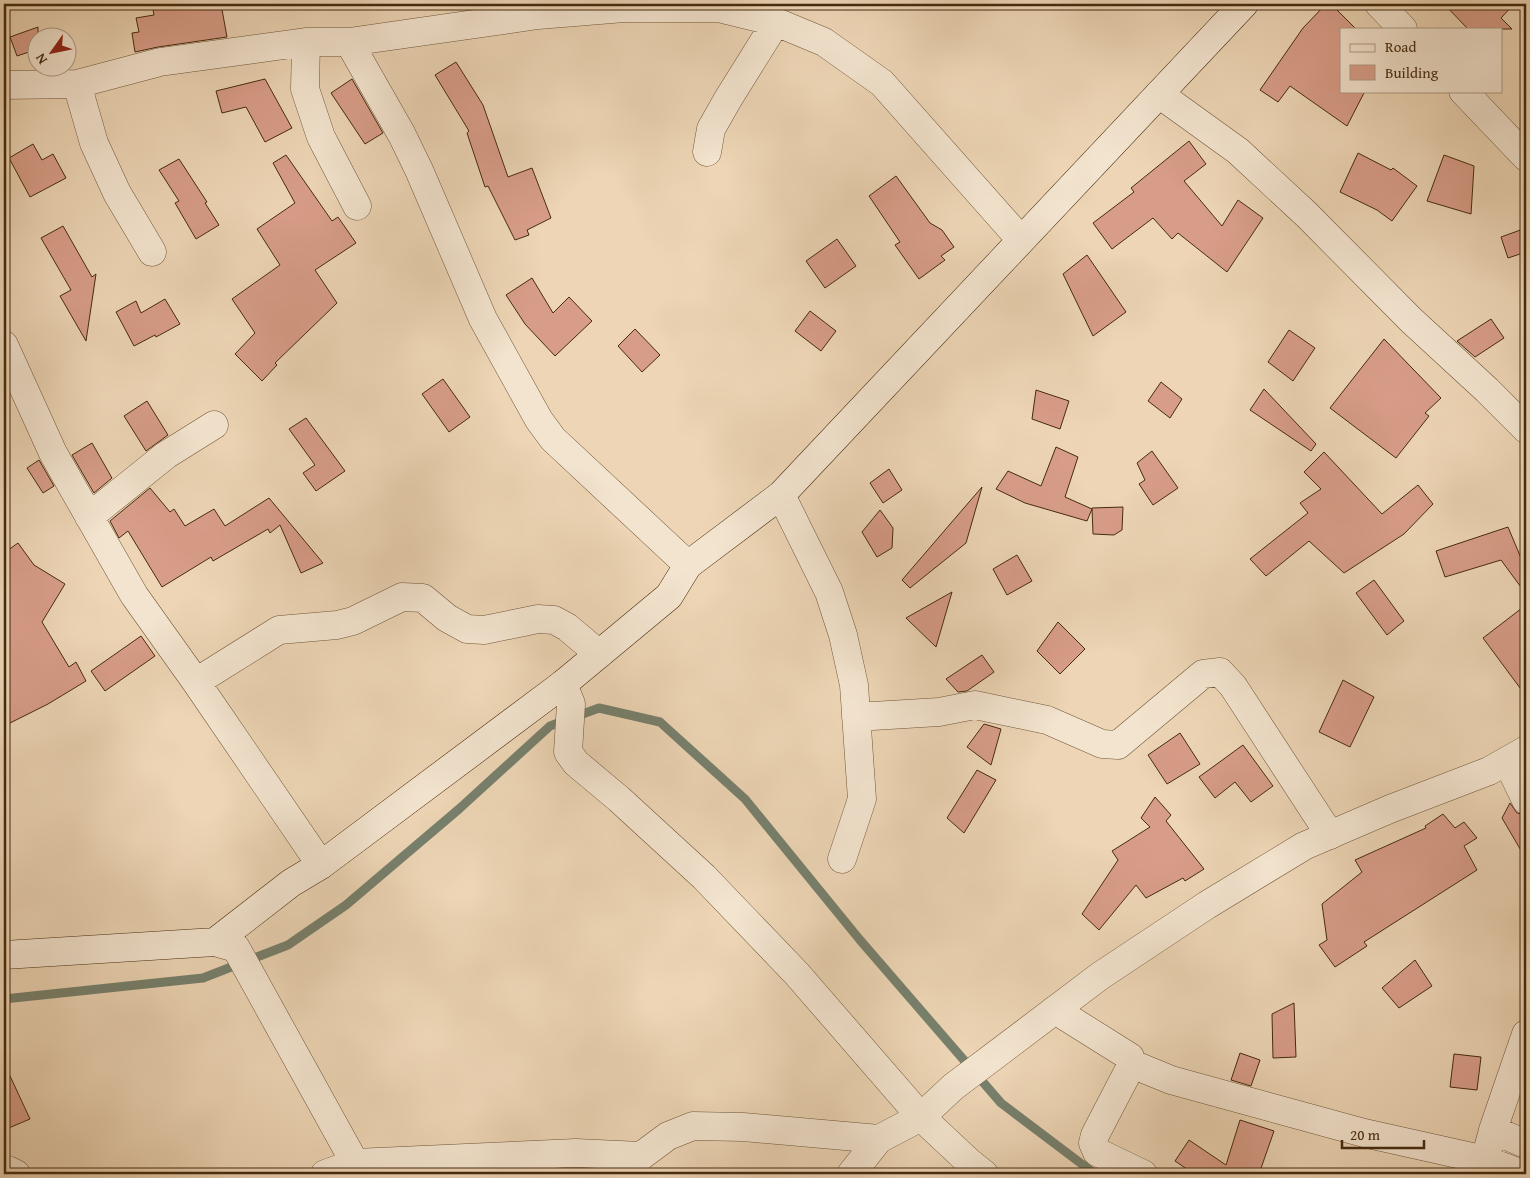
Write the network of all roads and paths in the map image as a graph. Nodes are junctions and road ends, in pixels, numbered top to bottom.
1 (1244, 4) edge
2 (1379, 4) edge
3 (624, 6) edge
4 (776, 22) junction
5 (1402, 28) edge
6 (306, 42) junction
7 (349, 42) junction
8 (4, 84) edge
9 (77, 84) junction
10 (1464, 92) edge
11 (1159, 94) junction
12 (707, 152) dead end
13 (1526, 158) edge
14 (357, 206) dead end
15 (1021, 240) junction
16 (152, 252) dead end
17 (4, 345) edge
18 (214, 425) dead end
19 (1526, 429) edge
20 (781, 495) junction
21 (89, 517) junction
22 (688, 565) junction
23 (599, 654) junction
24 (196, 682) junction
25 (567, 694) junction
26 (856, 717) junction
27 (1517, 755) edge
28 (1526, 800) edge
29 (1330, 835) junction
30 (842, 859) dead end
31 (321, 865) junction
32 (226, 945) junction
33 (4, 955) edge
34 (1055, 1010) junction
35 (1526, 1034) edge
36 (1132, 1064) junction
37 (921, 1117) junction
38 (1493, 1130) junction
39 (879, 1140) junction
40 (1526, 1144) edge
41 (632, 1165) edge
42 (1484, 1167) edge
43 (358, 1169) edge
44 (4, 1170) edge
45 (16, 1174) edge
46 (325, 1174) edge
47 (851, 1174) edge
48 (984, 1174) edge
49 (1143, 1174) edge
50 (1523, 1174) edge

1 - 11 street
2 - 5 street
3 - 4 street
3 - 7 street
4 - 12 street
4 - 15 street
6 - 7 street
6 - 9 street
6 - 14 street
7 - 22 street
8 - 9 street
9 - 16 street
10 - 13 street
11 - 15 street
11 - 19 street
15 - 20 street
17 - 21 street
18 - 21 street
20 - 22 street
20 - 26 street
21 - 24 street
22 - 23 street
23 - 24 street
23 - 25 street
24 - 31 street
25 - 31 street
25 - 37 street
26 - 29 street
26 - 30 street
27 - 28 street
27 - 29 street
29 - 34 street
31 - 32 street
32 - 33 street
32 - 43 street
34 - 36 street
34 - 37 street
35 - 38 street
36 - 42 street
36 - 49 street
37 - 39 street
37 - 48 street
38 - 40 street
38 - 42 street
39 - 41 street
39 - 47 street
41 - 43 street
42 - 50 street
43 - 46 street
44 - 45 street

